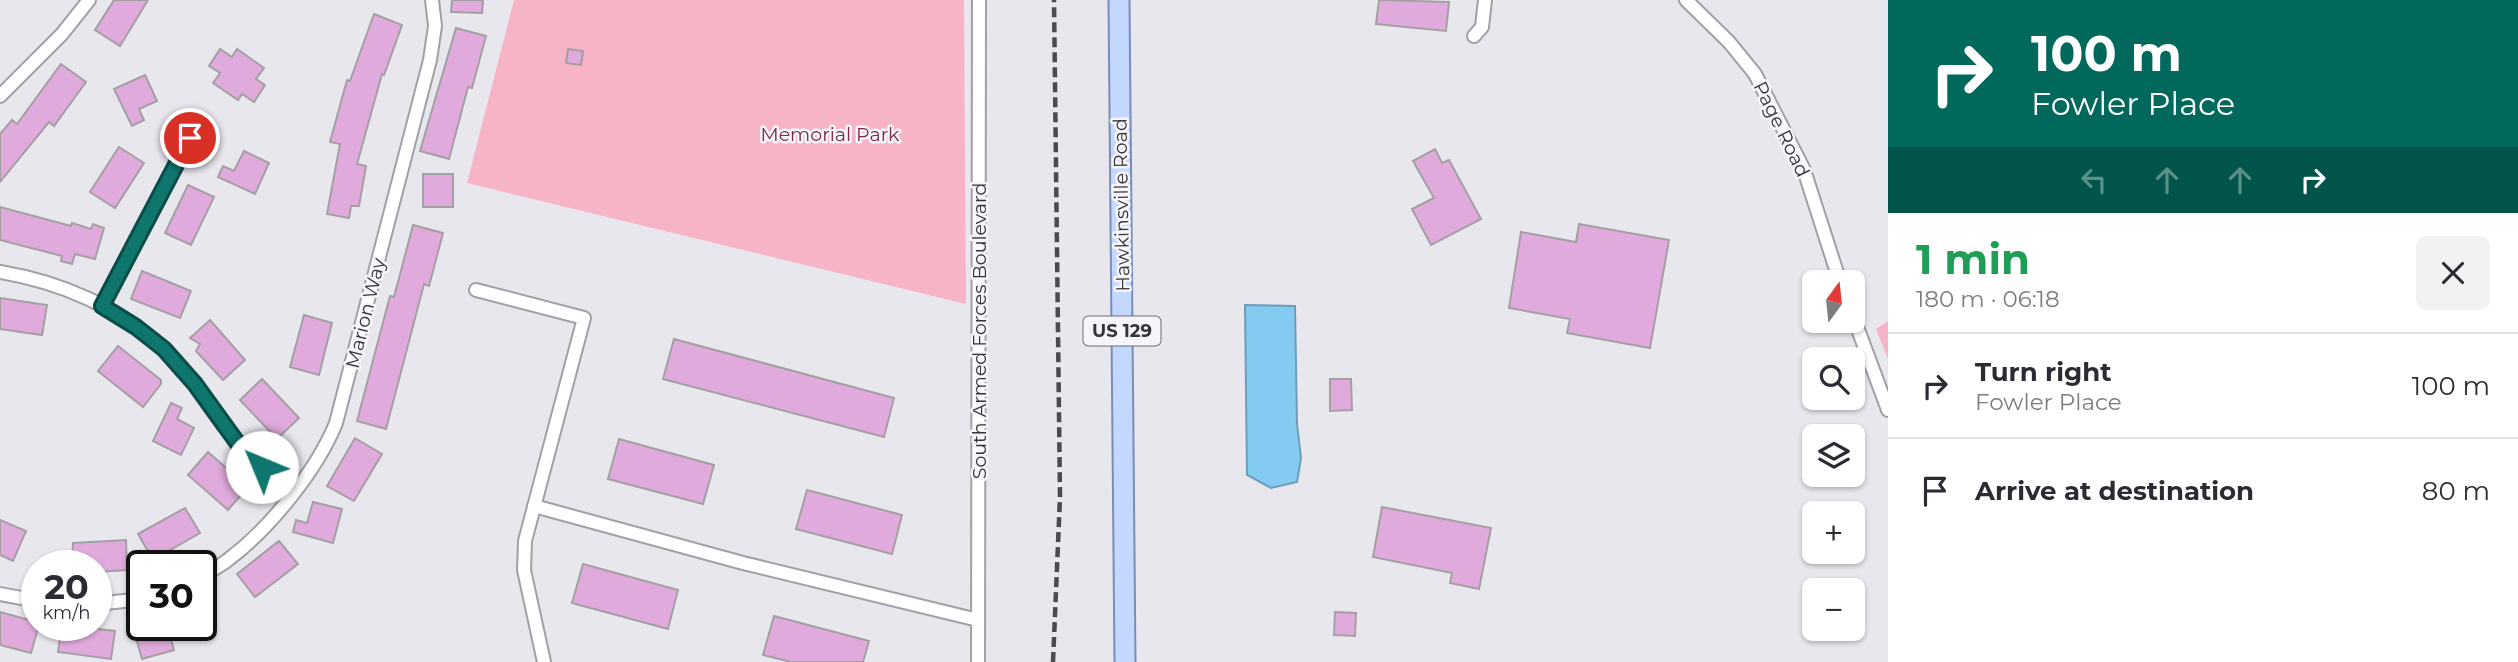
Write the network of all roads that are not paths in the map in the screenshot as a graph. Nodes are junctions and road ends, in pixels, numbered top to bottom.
1 (89, 0) edge
2 (432, 0) edge
3 (979, 0) edge
4 (1119, 0) edge
5 (1485, 0) edge
6 (1686, 0) edge
7 (1474, 36) dead end
8 (0, 96) edge
9 (190, 138) dead end
10 (1836, 270) edge
11 (0, 272) edge
12 (476, 290) dead end
13 (102, 306) junction
14 (1859, 333) edge
15 (1888, 410) edge
16 (292, 493) junction
17 (534, 506) junction
18 (217, 567) edge
19 (0, 594) edge
20 (21, 598) edge
21 (978, 620) junction
22 (544, 662) edge
23 (978, 662) edge
24 (1125, 662) edge

1 - 8 street
2 - 16 street, Marion Way
3 - 21 street, South Armed Forces Boulevard
4 - 24 main road, Hawkinsville Road / US 129
5 - 7 street
6 - 10 street, Page Road
9 - 13 street
11 - 13 street
12 - 17 street
13 - 16 street
14 - 15 street
16 - 18 street, Marion Way
17 - 21 street
17 - 22 street
19 - 20 street
21 - 23 street, South Armed Forces Boulevard

